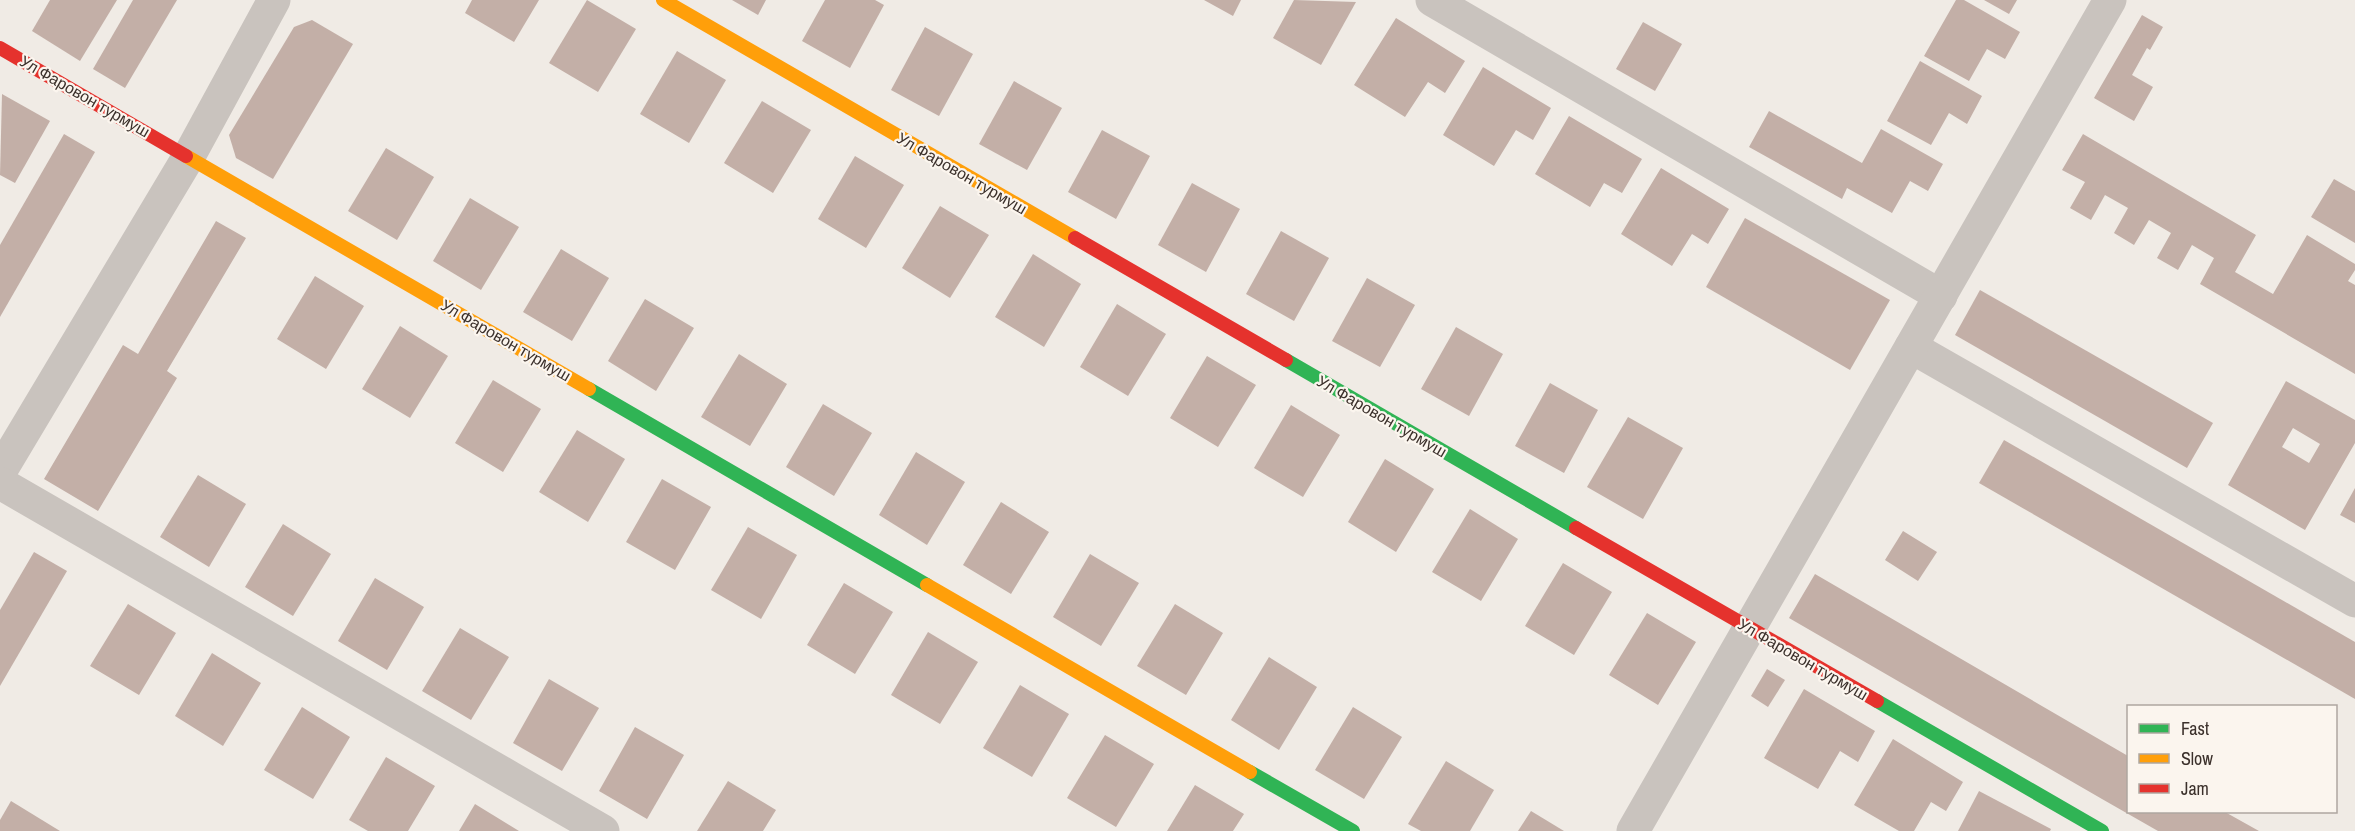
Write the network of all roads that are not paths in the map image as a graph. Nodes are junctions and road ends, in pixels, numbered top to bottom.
1 (274, 0) edge
2 (663, 0) edge
3 (1432, 0) edge
4 (2110, 0) edge
5 (0, 48) edge
6 (189, 156) junction
7 (1941, 296) junction
8 (1911, 347) junction
9 (0, 472) edge
10 (0, 483) edge
11 (2355, 601) edge
12 (1750, 628) junction
13 (603, 831) edge
14 (1353, 831) edge
15 (1633, 831) edge
16 (2102, 831) edge

1 - 6 street
2 - 12 street, Ул Фаровон турмуш
3 - 7 street
4 - 7 street
5 - 6 street, Ул Фаровон турмуш
6 - 9 street
6 - 14 street, Ул Фаровон турмуш
7 - 8 street
8 - 11 street
8 - 12 street
10 - 13 street
12 - 15 street
12 - 16 street, Ул Фаровон турмуш

